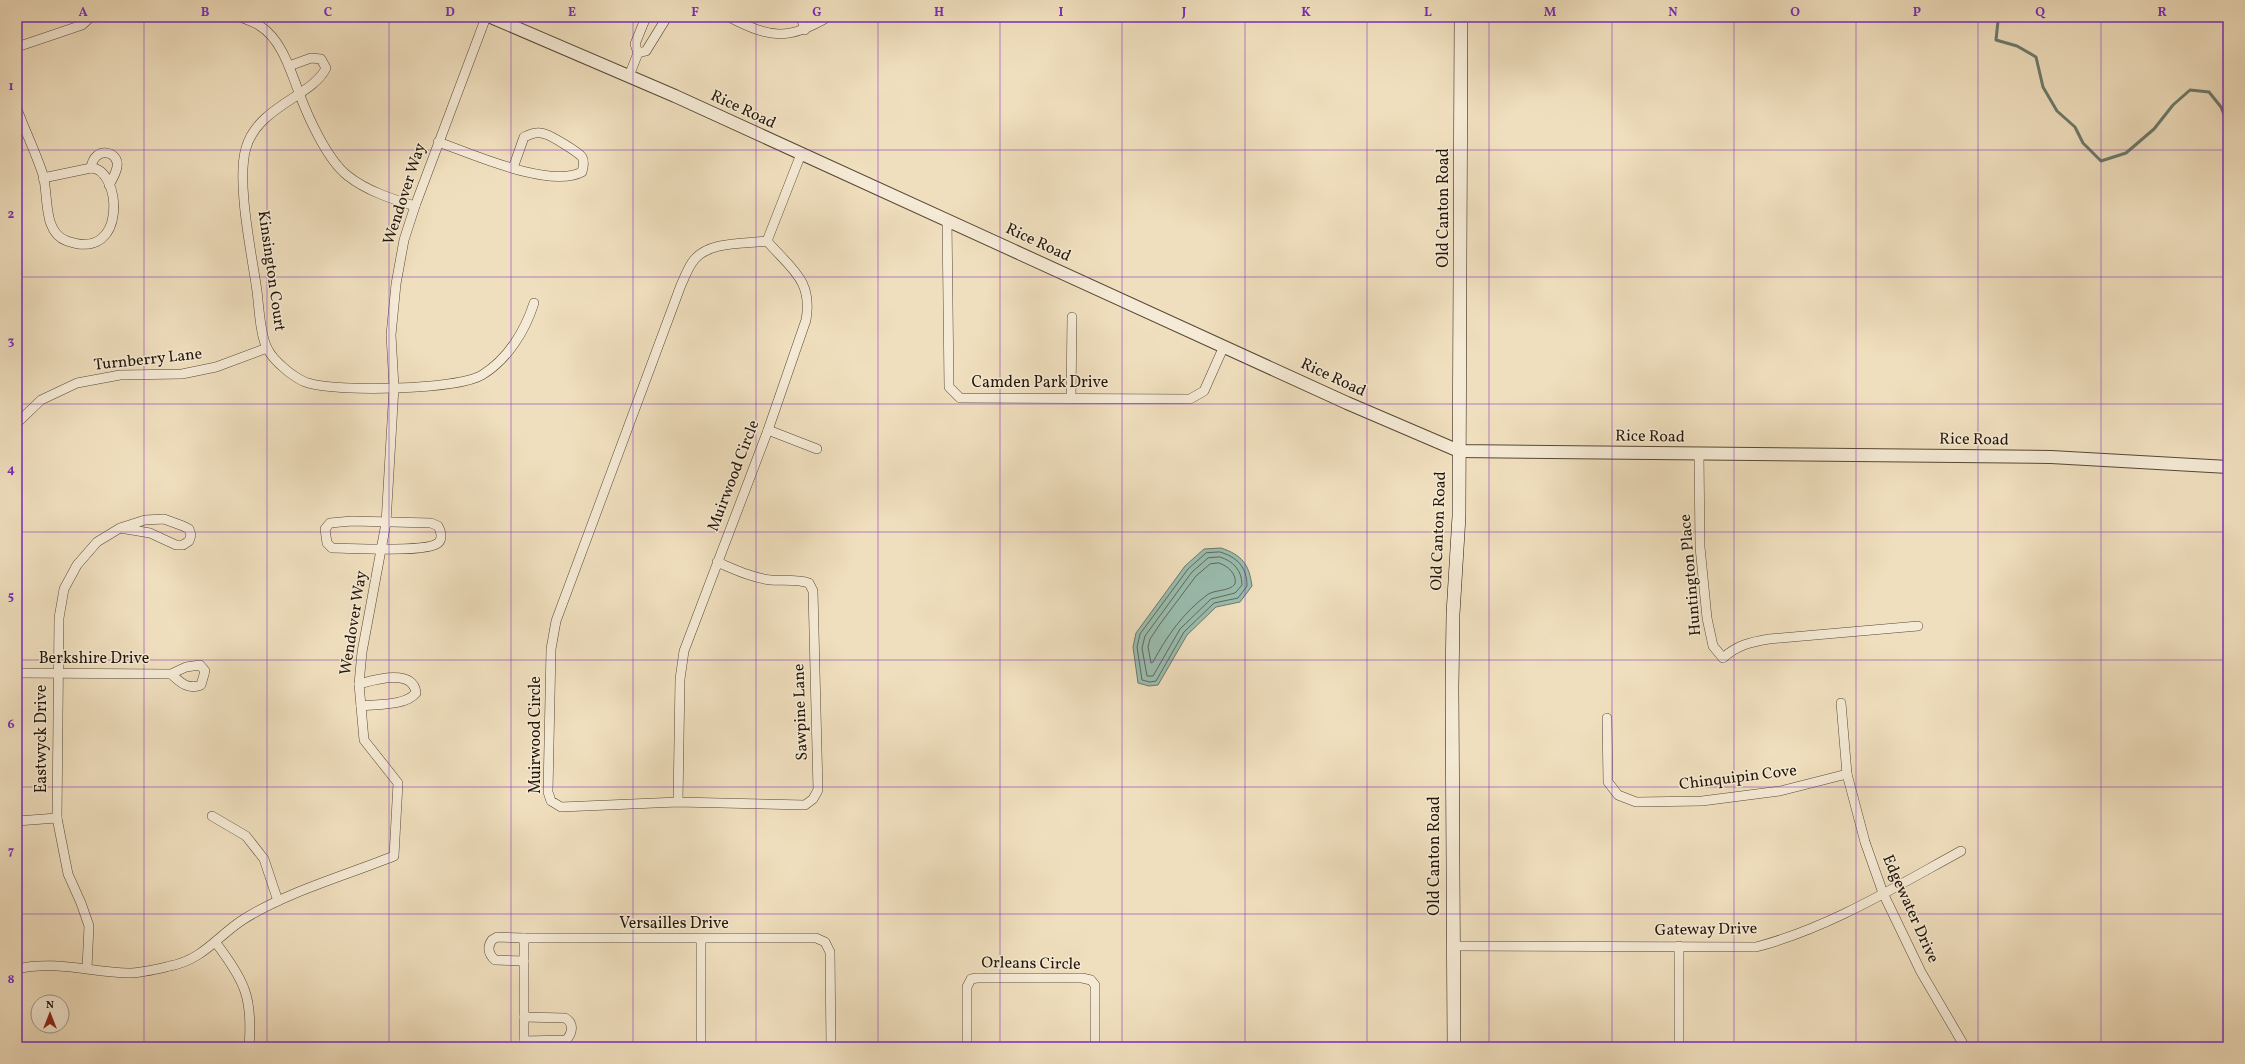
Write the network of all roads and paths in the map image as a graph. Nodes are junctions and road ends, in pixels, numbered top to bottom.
1 (91, 17) edge
2 (241, 17) edge
3 (486, 17) edge
4 (491, 17) edge
5 (646, 17) edge
6 (667, 17) edge
7 (730, 17) edge
8 (801, 17) edge
9 (828, 17) edge
10 (1461, 17) edge
11 (805, 30) junction
12 (17, 47) edge
13 (638, 53) junction
14 (289, 66) junction
15 (629, 76) junction
16 (299, 92) junction
17 (17, 110) edge
18 (438, 142) junction
19 (801, 154) junction
20 (91, 168) junction
21 (513, 168) junction
22 (43, 178) junction
23 (109, 185) junction
24 (415, 206) junction
25 (947, 219) junction
26 (767, 241) junction
27 (534, 304) dead end
28 (1072, 317) dead end
29 (1224, 346) junction
30 (267, 348) junction
31 (394, 387) junction
32 (1070, 398) junction
33 (17, 423) edge
34 (768, 430) junction
35 (817, 449) dead end
36 (1459, 451) junction
37 (1699, 454) junction
38 (2228, 467) edge
39 (386, 523) junction
40 (120, 528) junction
41 (381, 549) junction
42 (717, 562) junction
43 (1918, 626) dead end
44 (17, 673) edge
45 (58, 674) junction
46 (171, 674) dead end
47 (359, 684) junction
48 (1841, 703) dead end
49 (361, 706) junction
50 (1607, 718) dead end
51 (1847, 774) junction
52 (678, 802) junction
53 (212, 816) dead end
54 (57, 818) junction
55 (17, 820) edge
56 (1961, 851) dead end
57 (1883, 893) junction
58 (278, 901) junction
59 (524, 938) junction
60 (701, 939) junction
61 (216, 943) junction
62 (1453, 946) junction
63 (1679, 946) junction
64 (524, 962) junction
65 (86, 968) junction
66 (17, 969) edge
67 (524, 1017) junction
68 (524, 1044) edge
69 (249, 1047) edge
70 (701, 1047) edge
71 (831, 1047) edge
72 (967, 1047) edge
73 (1095, 1047) edge
74 (1454, 1047) edge
75 (1679, 1047) edge
76 (1965, 1047) edge

1 - 12 street
2 - 14 street
3 - 18 street, Wendover Way
4 - 15 street, Rice Road
5 - 13 street
6 - 13 street
7 - 11 street
8 - 11 street
9 - 11 street
10 - 36 main road, Old Canton Road
13 - 15 street
14 - 16 street
14 - 16 street, Kinsington Court
15 - 19 street, Rice Road
16 - 24 street
16 - 30 street, Kinsington Court
17 - 22 street
18 - 21 street
18 - 24 street, Wendover Way
19 - 25 street, Rice Road
19 - 26 street
20 - 22 street
20 - 23 street
20 - 23 street
21 - 21 street
22 - 23 street
24 - 31 street, Wendover Way
25 - 29 street, Rice Road
25 - 32 street, Camden Park Drive
26 - 34 street, Muirwood Circle
26 - 52 street, Muirwood Circle
27 - 31 street, Kinsington Court
28 - 32 street
29 - 32 street, Camden Park Drive
29 - 36 street, Rice Road
30 - 31 street, Kinsington Court
30 - 33 street, Turnberry Lane
31 - 39 street, Wendover Way
34 - 35 street
34 - 42 street, Muirwood Circle
36 - 37 street, Rice Road
36 - 62 main road, Old Canton Road
37 - 38 street, Rice Road
37 - 43 street, Huntington Place
39 - 41 street, Wendover Way
39 - 41 street
39 - 41 street
40 - 40 street, Eastwyck Drive
40 - 45 street, Eastwyck Drive
41 - 47 street, Wendover Way
42 - 52 street, Muirwood Circle
42 - 52 street, Sawpine Lane
44 - 45 street, Berkshire Drive
45 - 46 street, Berkshire Drive
45 - 54 street, Eastwyck Drive
47 - 49 street, Wendover Way
47 - 49 street
48 - 51 street, Edgewater Drive
49 - 58 street, Wendover Way
50 - 51 street, Chinquipin Cove
51 - 57 street, Edgewater Drive
53 - 58 street
54 - 55 street
54 - 65 street, Eastwyck Drive
56 - 57 street, Gateway Drive
57 - 63 street, Gateway Drive
57 - 76 street, Edgewater Drive
58 - 61 street, Wendover Way
59 - 60 street, Versailles Drive
59 - 64 street
59 - 64 street, Versailles Drive
60 - 70 street
60 - 71 street, Versailles Drive
61 - 65 street, Wendover Way
61 - 69 street
62 - 63 street, Gateway Drive
62 - 74 main road, Old Canton Road
63 - 75 street
64 - 67 street
65 - 66 street, Wendover Way
67 - 68 street
67 - 68 street
72 - 73 street, Orleans Circle

